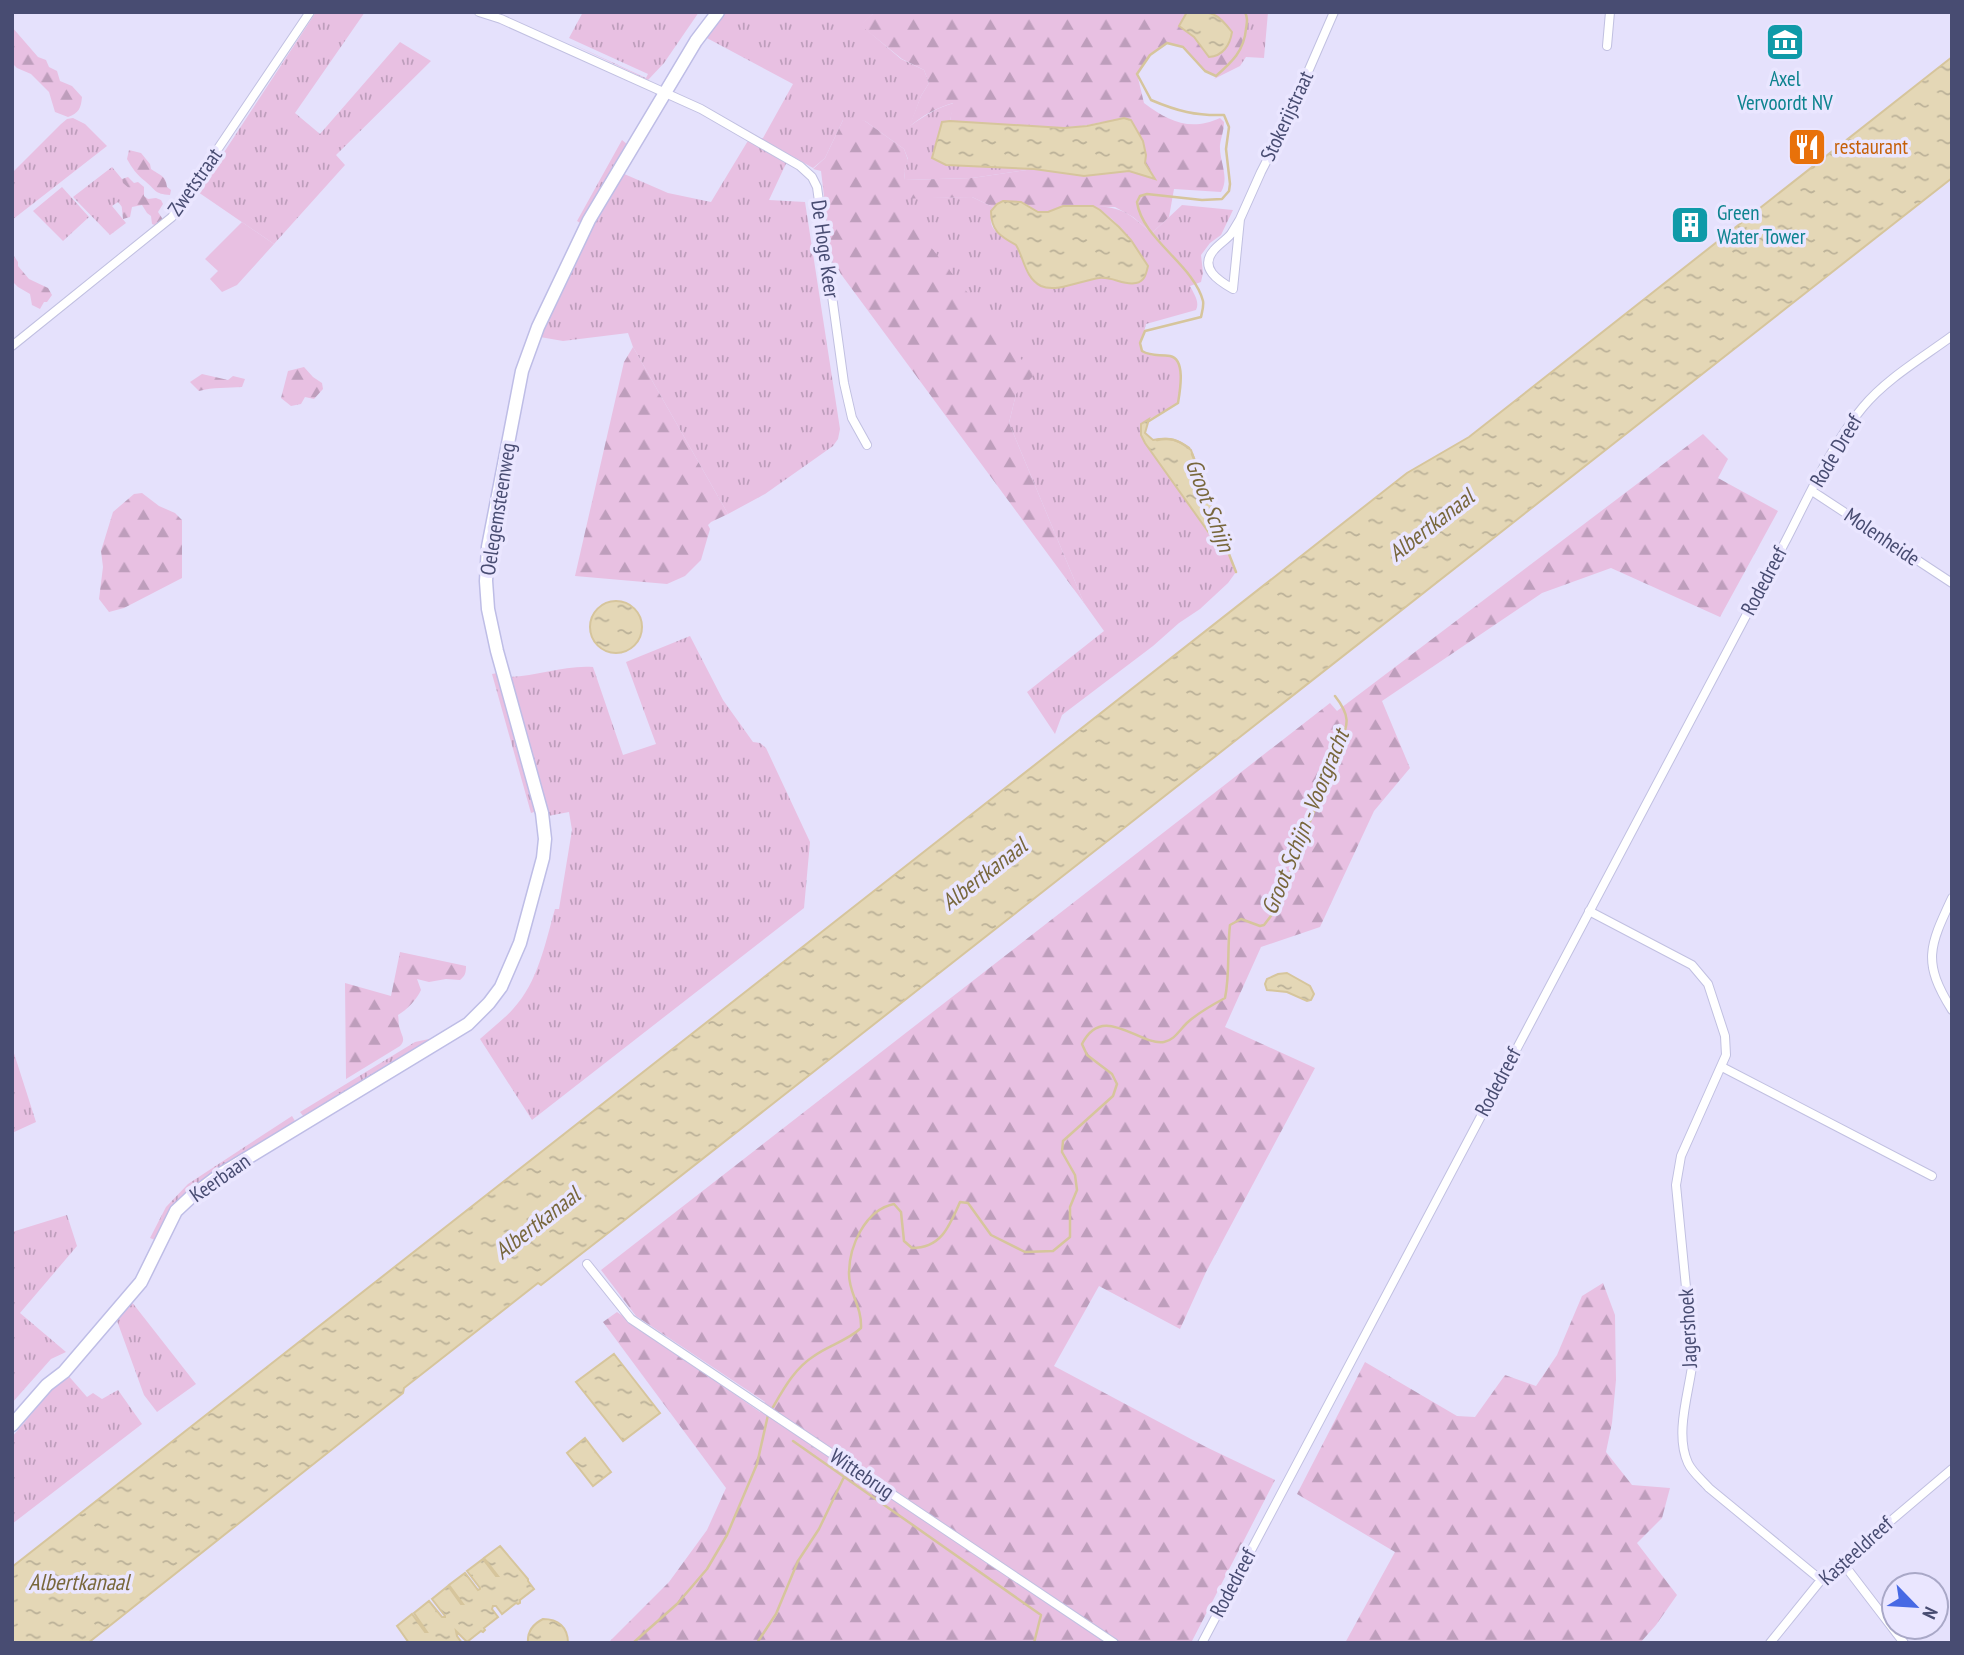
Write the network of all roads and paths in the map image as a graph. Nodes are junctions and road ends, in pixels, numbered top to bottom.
1 (310, 12) edge
2 (479, 12) edge
3 (718, 12) edge
4 (1334, 12) edge
5 (1610, 12) edge
6 (1607, 47) dead end
7 (665, 92) junction
8 (1240, 219) junction
9 (1952, 337) edge
10 (12, 346) edge
11 (867, 445) dead end
12 (1812, 491) junction
13 (1796, 521) joint
14 (1952, 583) edge
15 (1952, 898) edge
16 (1589, 912) junction
17 (1952, 1010) edge
18 (462, 1027) joint
19 (1723, 1067) junction
20 (1931, 1176) dead end
21 (587, 1264) dead end
22 (12, 1425) edge
23 (1952, 1469) edge
24 (1842, 1562) junction
25 (1821, 1580) junction
26 (1114, 1643) edge
27 (1202, 1643) edge
28 (1770, 1643) edge
29 (1905, 1643) edge

1 - 10 street, Zwetstraat
2 - 7 street, De Hoge Keer
3 - 7 street, Oelegemsteenweg
4 - 8 street, Stokerijstraat
5 - 6 street
7 - 11 street, De Hoge Keer
7 - 18 street, Oelegemsteenweg
8 - 8 street, Stokerijstraat
9 - 12 street, Rode Dreef
12 - 13 street, Rode Dreef
12 - 14 street, Molenheide
13 - 16 street, Rodedreef
15 - 17 street
16 - 19 street, Jagershoek
16 - 27 street, Rodedreef
18 - 22 street, Keerbaan
19 - 20 street
19 - 25 street, Jagershoek
21 - 26 street, Wittebrug
23 - 24 street, Kasteeldreef
24 - 25 street, Kasteeldreef
24 - 29 street
25 - 28 street, Kasteeldreef

